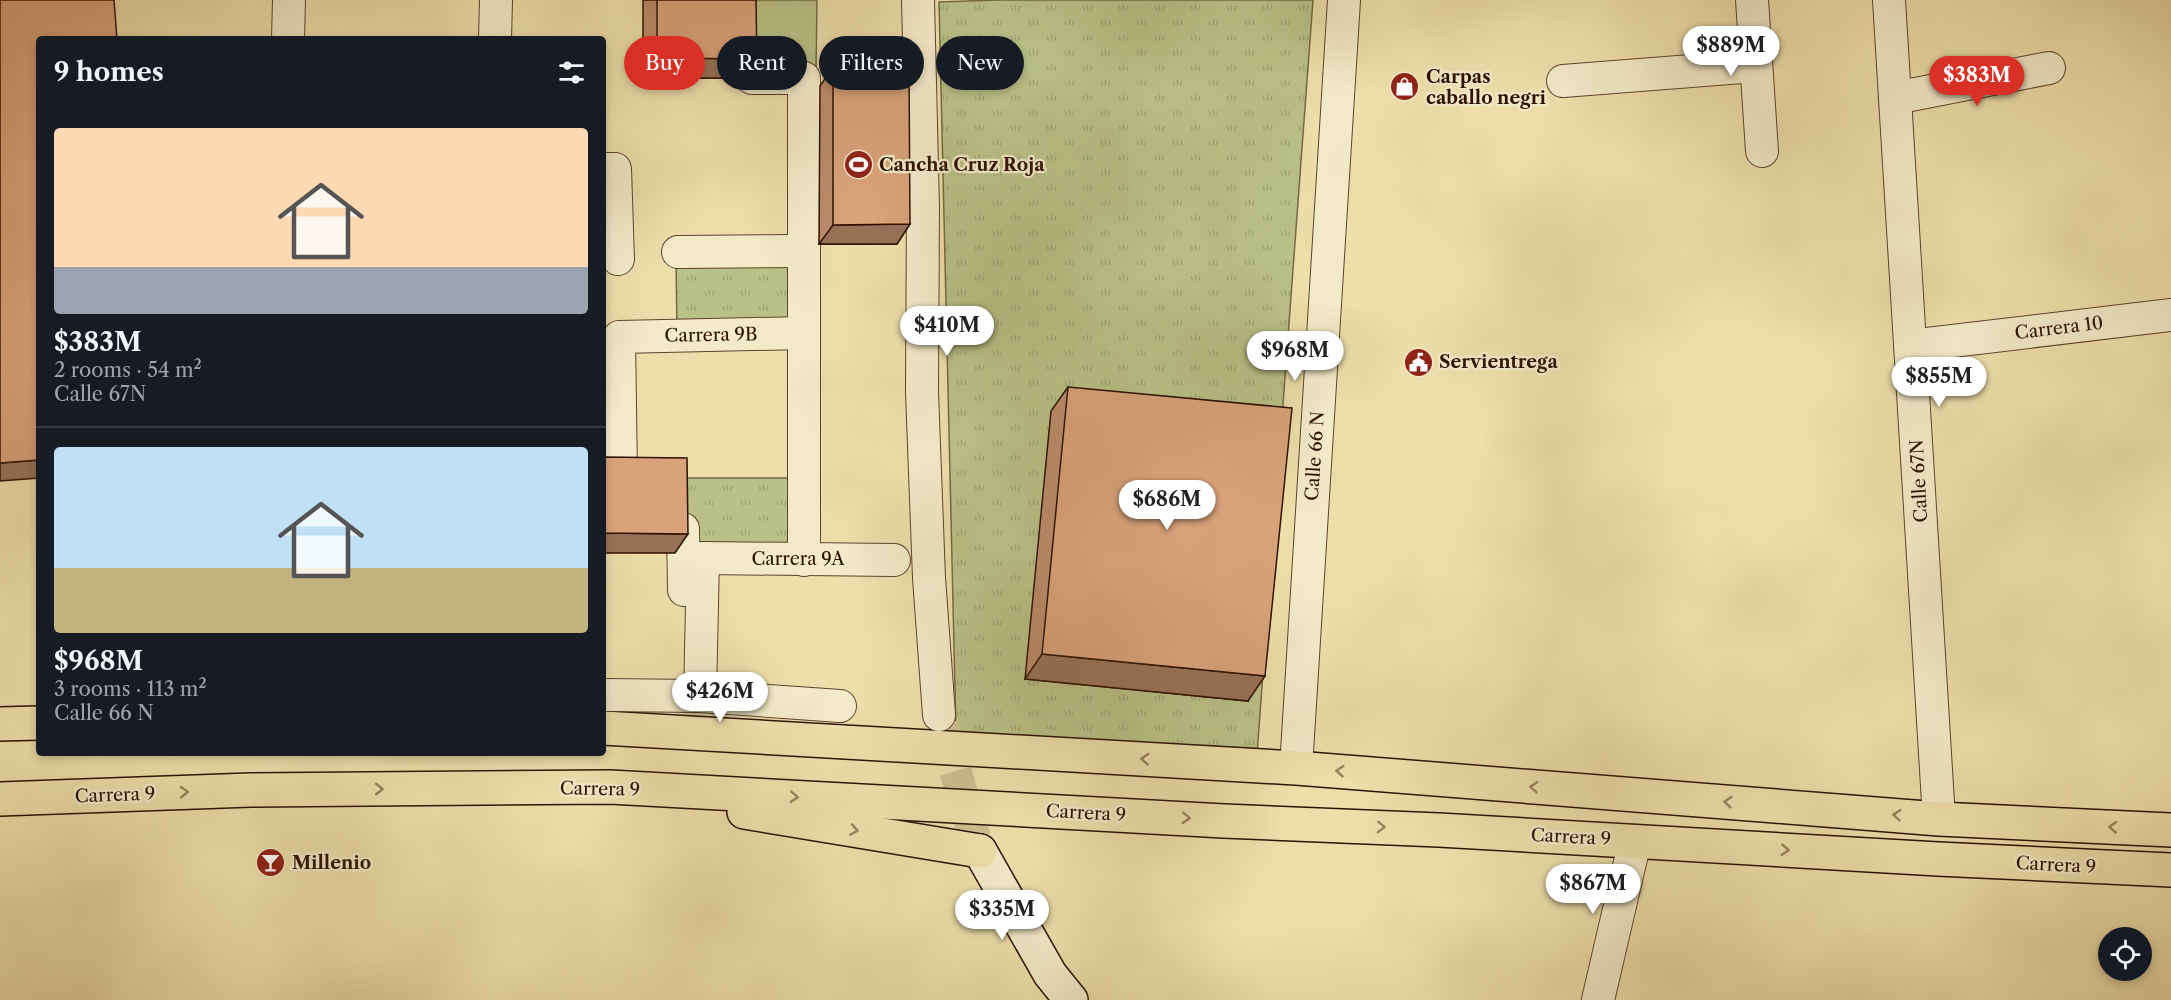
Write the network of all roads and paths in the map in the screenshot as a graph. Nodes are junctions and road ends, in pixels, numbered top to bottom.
1 (289, 0) edge
2 (496, 0) edge
3 (918, 0) edge
4 (1344, 0) edge
5 (1752, 0) edge
6 (1889, 0) edge
7 (288, 36) edge
8 (495, 36) edge
9 (1755, 66) junction
10 (2049, 68) dead end
11 (1563, 81) dead end
12 (804, 90) edge
13 (1895, 98) junction
14 (1762, 151) dead end
15 (609, 169) edge
16 (804, 251) junction
17 (678, 252) dead end
18 (618, 259) dead end
19 (2171, 315) edge
20 (803, 333) junction
21 (1911, 346) junction
22 (621, 476) edge
23 (606, 526) edge
24 (804, 560) junction
25 (894, 560) dead end
26 (606, 695) edge
27 (693, 696) junction
28 (840, 706) dead end
29 (939, 715) tunnel mouth
30 (36, 723) edge
31 (0, 724) edge
32 (606, 728) edge
33 (1296, 768) junction
34 (610, 787) junction
35 (0, 799) edge
36 (1939, 819) junction
37 (2171, 830) edge
38 (1635, 841) junction
39 (2171, 870) edge
40 (1071, 1000) edge
41 (1598, 1000) edge

1 - 7 street
2 - 8 street
3 - 29 street
4 - 33 street, Calle 66 N
5 - 9 street
6 - 13 street, Calle 67N
9 - 11 street
9 - 14 street
10 - 13 street
12 - 16 street
13 - 21 street, Calle 67N
15 - 18 street
16 - 17 street
16 - 20 street
19 - 21 street, Carrera 10
20 - 22 street, Carrera 9B
20 - 24 street
21 - 36 street, Calle 67N
23 - 27 street
24 - 25 street, Carrera 9A
24 - 27 street, Carrera 9A
26 - 27 street
27 - 28 street
30 - 31 main road
33 -> 32 main road
36 -> 33 main road
35 -> 34 main road, Carrera 9
34 -> 38 main road, Carrera 9
34 -> 40 main road
37 -> 36 main road
38 -> 39 main road, Carrera 9
38 - 41 street

